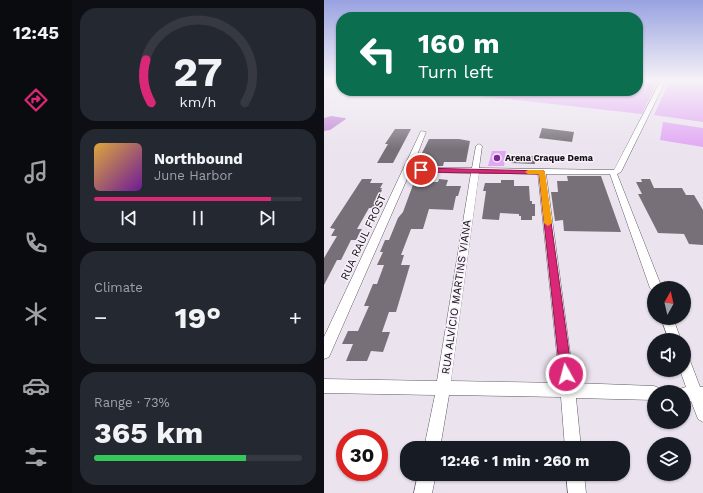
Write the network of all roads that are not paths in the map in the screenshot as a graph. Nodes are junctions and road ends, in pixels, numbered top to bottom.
1 (652, 103) edge
2 (423, 132) dead end
3 (479, 146) dead end
4 (407, 170) junction
5 (475, 171) junction
6 (542, 172) junction
7 (613, 173) junction
8 (653, 281) edge
9 (324, 352) edge
10 (689, 377) edge
11 (324, 386) edge
12 (443, 389) junction
13 (568, 390) junction
14 (647, 393) edge
15 (694, 394) edge
16 (703, 414) edge
17 (433, 441) edge
18 (572, 441) edge
19 (426, 481) edge
20 (576, 481) edge
21 (423, 493) edge
22 (577, 493) edge

1 - 7 street
2 - 4 street, RUA RAUL FROST
3 - 5 street, RUA ALVÍCIO MARTINS VIANA
4 - 5 street
4 - 9 street, RUA RAUL FROST
5 - 6 street
5 - 12 street, RUA ALVÍCIO MARTINS VIANA
6 - 7 street
6 - 13 street
7 - 8 street
10 - 15 street
11 - 12 street
12 - 13 street
12 - 17 street, RUA ALVÍCIO MARTINS VIANA
13 - 14 street
13 - 18 street
15 - 16 street
19 - 21 street
20 - 22 street

